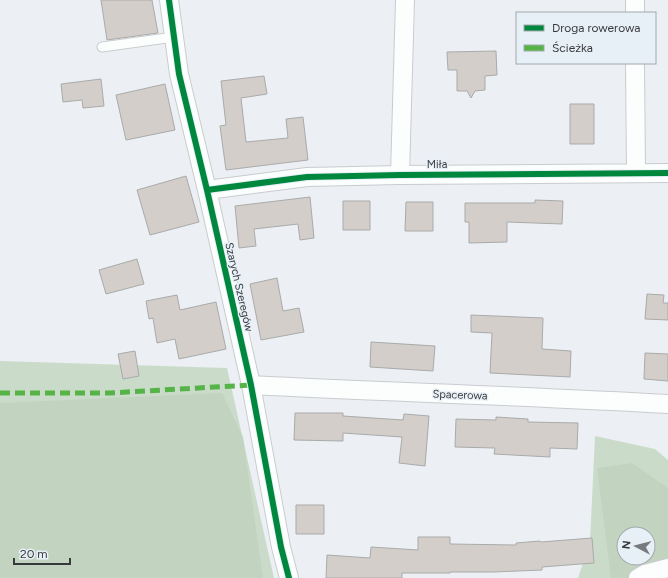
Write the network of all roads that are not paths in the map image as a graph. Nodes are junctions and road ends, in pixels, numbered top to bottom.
1 (169, 0) edge
2 (405, 0) edge
3 (635, 0) edge
4 (635, 12) edge
5 (174, 36) junction
6 (102, 47) dead end
7 (635, 64) edge
8 (636, 173) junction
9 (668, 173) edge
10 (400, 174) junction
11 (207, 190) junction
12 (251, 386) junction
13 (668, 404) edge
14 (668, 568) edge
15 (289, 578) edge
16 (638, 578) edge

1 - 5 street, Szarych Szeregów
2 - 10 street
3 - 4 street
5 - 6 lane
5 - 11 street, Szarych Szeregów
7 - 8 street
8 - 9 street, Miła
8 - 10 street, Miła
10 - 11 street, Miła
11 - 12 street, Szarych Szeregów
12 - 13 street, Spacerowa
12 - 15 street, Szarych Szeregów
14 - 16 street

